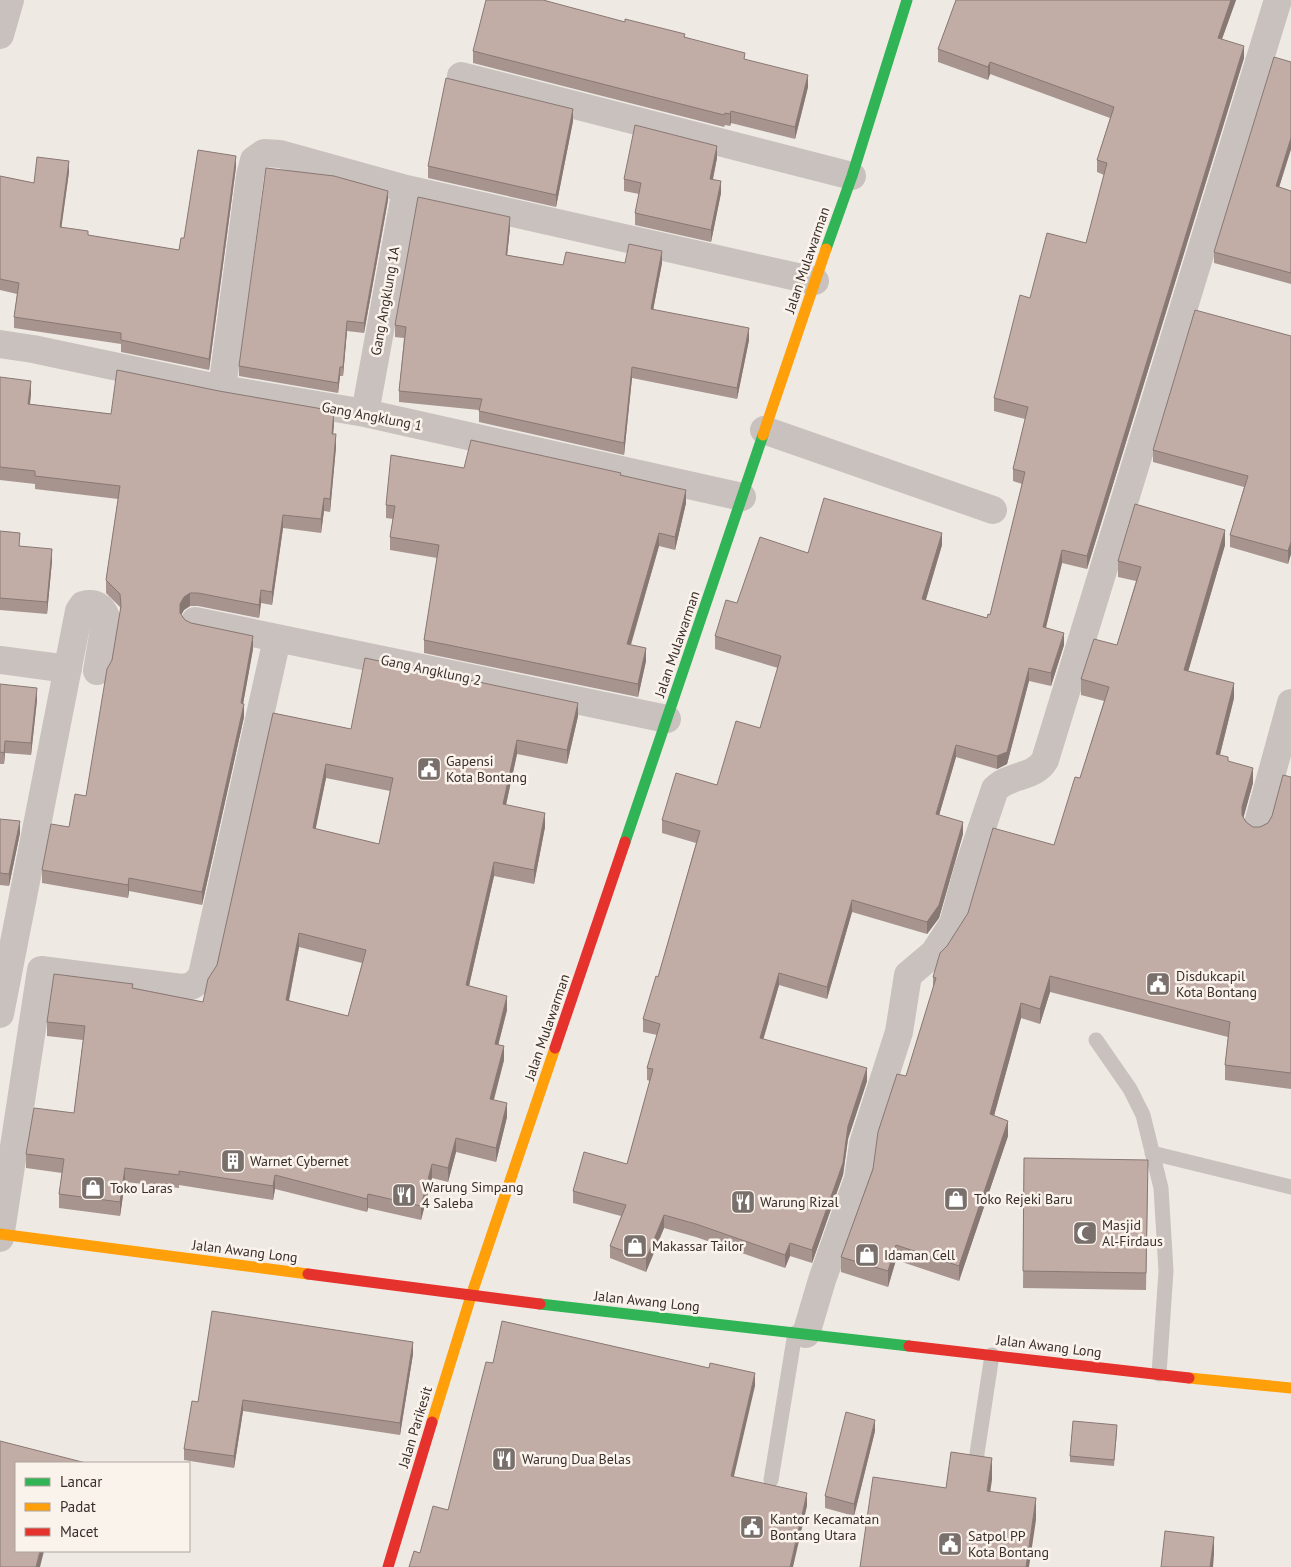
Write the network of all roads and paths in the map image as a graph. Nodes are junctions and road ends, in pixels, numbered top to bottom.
1 (10, 0) edge
2 (907, 0) edge
3 (1278, 0) edge
4 (0, 35) edge
5 (461, 76) dead end
6 (852, 176) junction
7 (406, 189) junction
8 (814, 281) junction
9 (0, 344) edge
10 (222, 389) junction
11 (365, 413) junction
12 (764, 430) junction
13 (742, 497) junction
14 (992, 510) dead end
15 (195, 621) dead end
16 (277, 639) junction
17 (0, 660) edge
18 (68, 669) junction
19 (97, 671) dead end
20 (1291, 703) edge
21 (667, 719) junction
22 (1257, 827) edge
23 (7, 934) edge
24 (0, 1014) edge
25 (1096, 1040) dead end
26 (1152, 1153) junction
27 (1291, 1187) edge
28 (0, 1236) edge
29 (471, 1296) junction
30 (800, 1334) junction
31 (992, 1355) junction
32 (1159, 1374) junction
33 (1291, 1388) edge
34 (976, 1460) edge
35 (771, 1480) dead end
36 (388, 1567) edge

1 - 4 street
2 - 6 street, Jalan Mulawarman
3 - 30 street
5 - 6 street
6 - 8 street, Jalan Mulawarman
7 - 8 street
7 - 10 street
7 - 11 street, Gang Angklung 1A
8 - 12 street, Jalan Mulawarman
9 - 10 street, Gang Angklung 1
10 - 11 street, Gang Angklung 1
11 - 13 street, Gang Angklung 1
12 - 13 street, Jalan Mulawarman
12 - 14 street
13 - 21 street, Jalan Mulawarman
15 - 16 street, Gang Angklung 2
16 - 21 street, Gang Angklung 2
16 - 28 street
17 - 18 street
18 - 19 street
18 - 23 street
20 - 22 street
21 - 29 street, Jalan Mulawarman
23 - 24 street
25 - 26 lane
26 - 27 lane
26 - 32 lane
28 - 29 street, Jalan Awang Long
29 - 30 street, Jalan Awang Long
29 - 36 street, Jalan Parikesit
30 - 31 street, Jalan Awang Long
30 - 35 lane
31 - 32 street, Jalan Awang Long
31 - 34 lane
32 - 33 street, Jalan Awang Long

